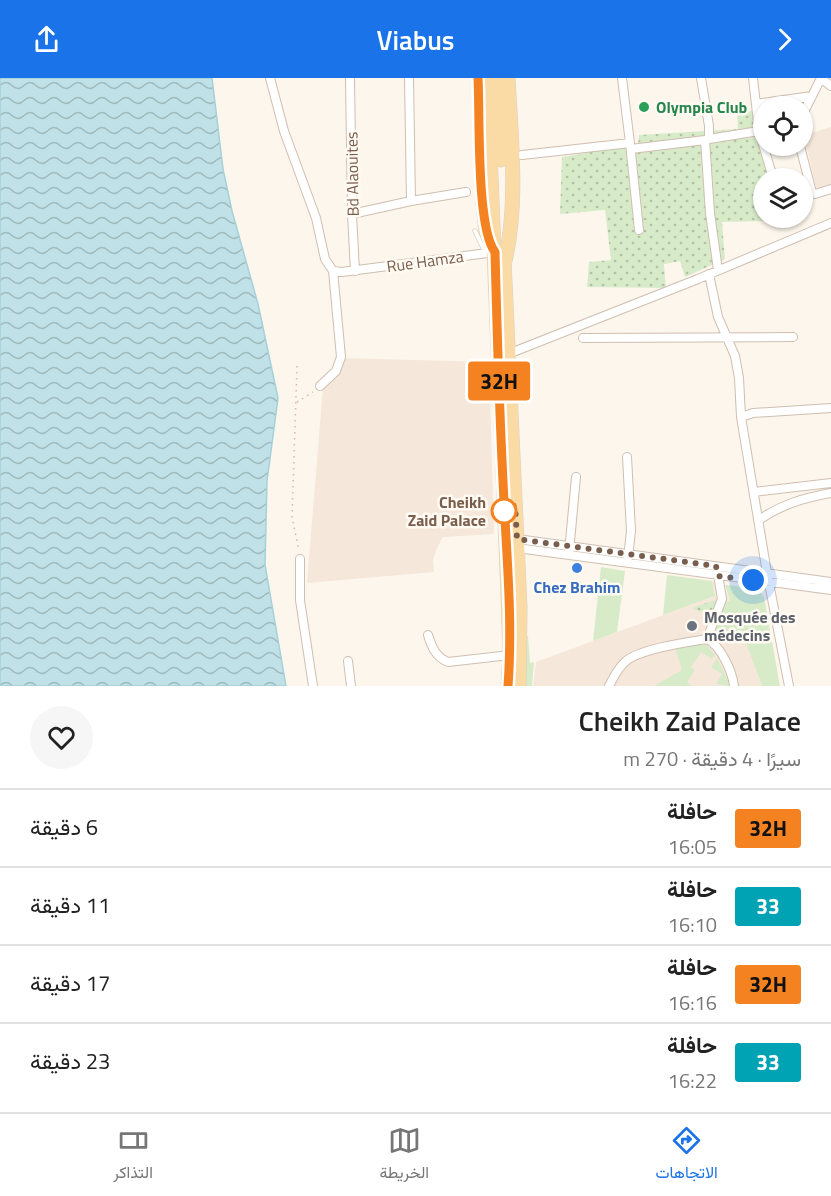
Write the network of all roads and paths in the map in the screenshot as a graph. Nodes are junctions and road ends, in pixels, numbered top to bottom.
1 (270, 78) edge
2 (350, 78) edge
3 (409, 78) edge
4 (478, 78) edge
5 (487, 78) edge
6 (498, 78) edge
7 (508, 78) edge
8 (622, 78) edge
9 (701, 78) edge
10 (753, 78) edge
11 (821, 79) edge
12 (831, 86) edge
13 (755, 96) edge
14 (811, 96) edge
15 (753, 133) edge
16 (707, 140) junction
17 (631, 146) junction
18 (522, 155) dead end
19 (803, 156) edge
20 (831, 189) edge
21 (466, 192) dead end
22 (411, 201) junction
23 (352, 214) junction
24 (831, 223) edge
25 (639, 230) dead end
26 (475, 231) dead end
27 (490, 253) junction
28 (504, 264) junction
29 (718, 270) junction
30 (333, 271) junction
31 (355, 271) junction
32 (709, 274) junction
33 (726, 337) junction
34 (794, 337) dead end
35 (583, 338) dead end
36 (508, 354) junction
37 (297, 366) dead end
38 (320, 386) joint
39 (296, 403) junction
40 (831, 408) edge
41 (741, 417) junction
42 (627, 457) dead end
43 (576, 477) dead end
44 (831, 483) edge
45 (754, 492) junction
46 (831, 493) edge
47 (759, 520) junction
48 (517, 544) junction
49 (569, 550) junction
50 (300, 559) joint
51 (628, 559) junction
52 (716, 566) junction
53 (718, 576) junction
54 (768, 577) junction
55 (831, 582) edge
56 (831, 590) edge
57 (428, 636) dead end
58 (707, 639) junction
59 (510, 655) junction
60 (348, 661) dead end
61 (313, 686) edge
62 (351, 686) edge
63 (508, 686) edge
64 (519, 686) edge
65 (609, 686) edge
66 (734, 686) edge
67 (789, 686) edge

1 - 30 street
2 - 23 street, Bd Alaouites
3 - 22 street
4 - 27 main road
5 - 27 main road
6 - 28 main road
7 - 28 main road
8 - 17 street
9 - 16 street
10 - 13 street
11 - 12 street
11 - 14 street
15 - 16 street
16 - 17 street
16 - 29 street
17 - 18 street
17 - 25 street
19 - 20 street
21 - 22 street
22 - 23 street
23 - 31 street, Bd Alaouites
24 - 29 street
26 - 27 lane
27 - 31 street, Rue Hamza
27 - 59 main road
28 - 36 main road
29 - 32 street
30 - 31 street, Rue Hamza
30 - 38 street
32 - 33 street
32 - 36 street
33 - 34 street
33 - 35 street
33 - 41 street
36 - 48 main road
37 - 39 path
38 - 39 path
39 - 50 path
40 - 41 street
41 - 45 street
42 - 51 street
43 - 49 street
44 - 45 street
45 - 47 street
46 - 47 street
47 - 54 street
48 - 49 street
48 - 64 main road
49 - 51 street
50 - 61 street
51 - 52 street
51 - 53 street
52 - 53 street
52 - 54 street
53 - 54 street
53 - 58 street
54 - 55 street
54 - 56 street
54 - 67 street
57 - 59 street
58 - 65 street
58 - 66 street
59 - 63 main road
60 - 62 street

